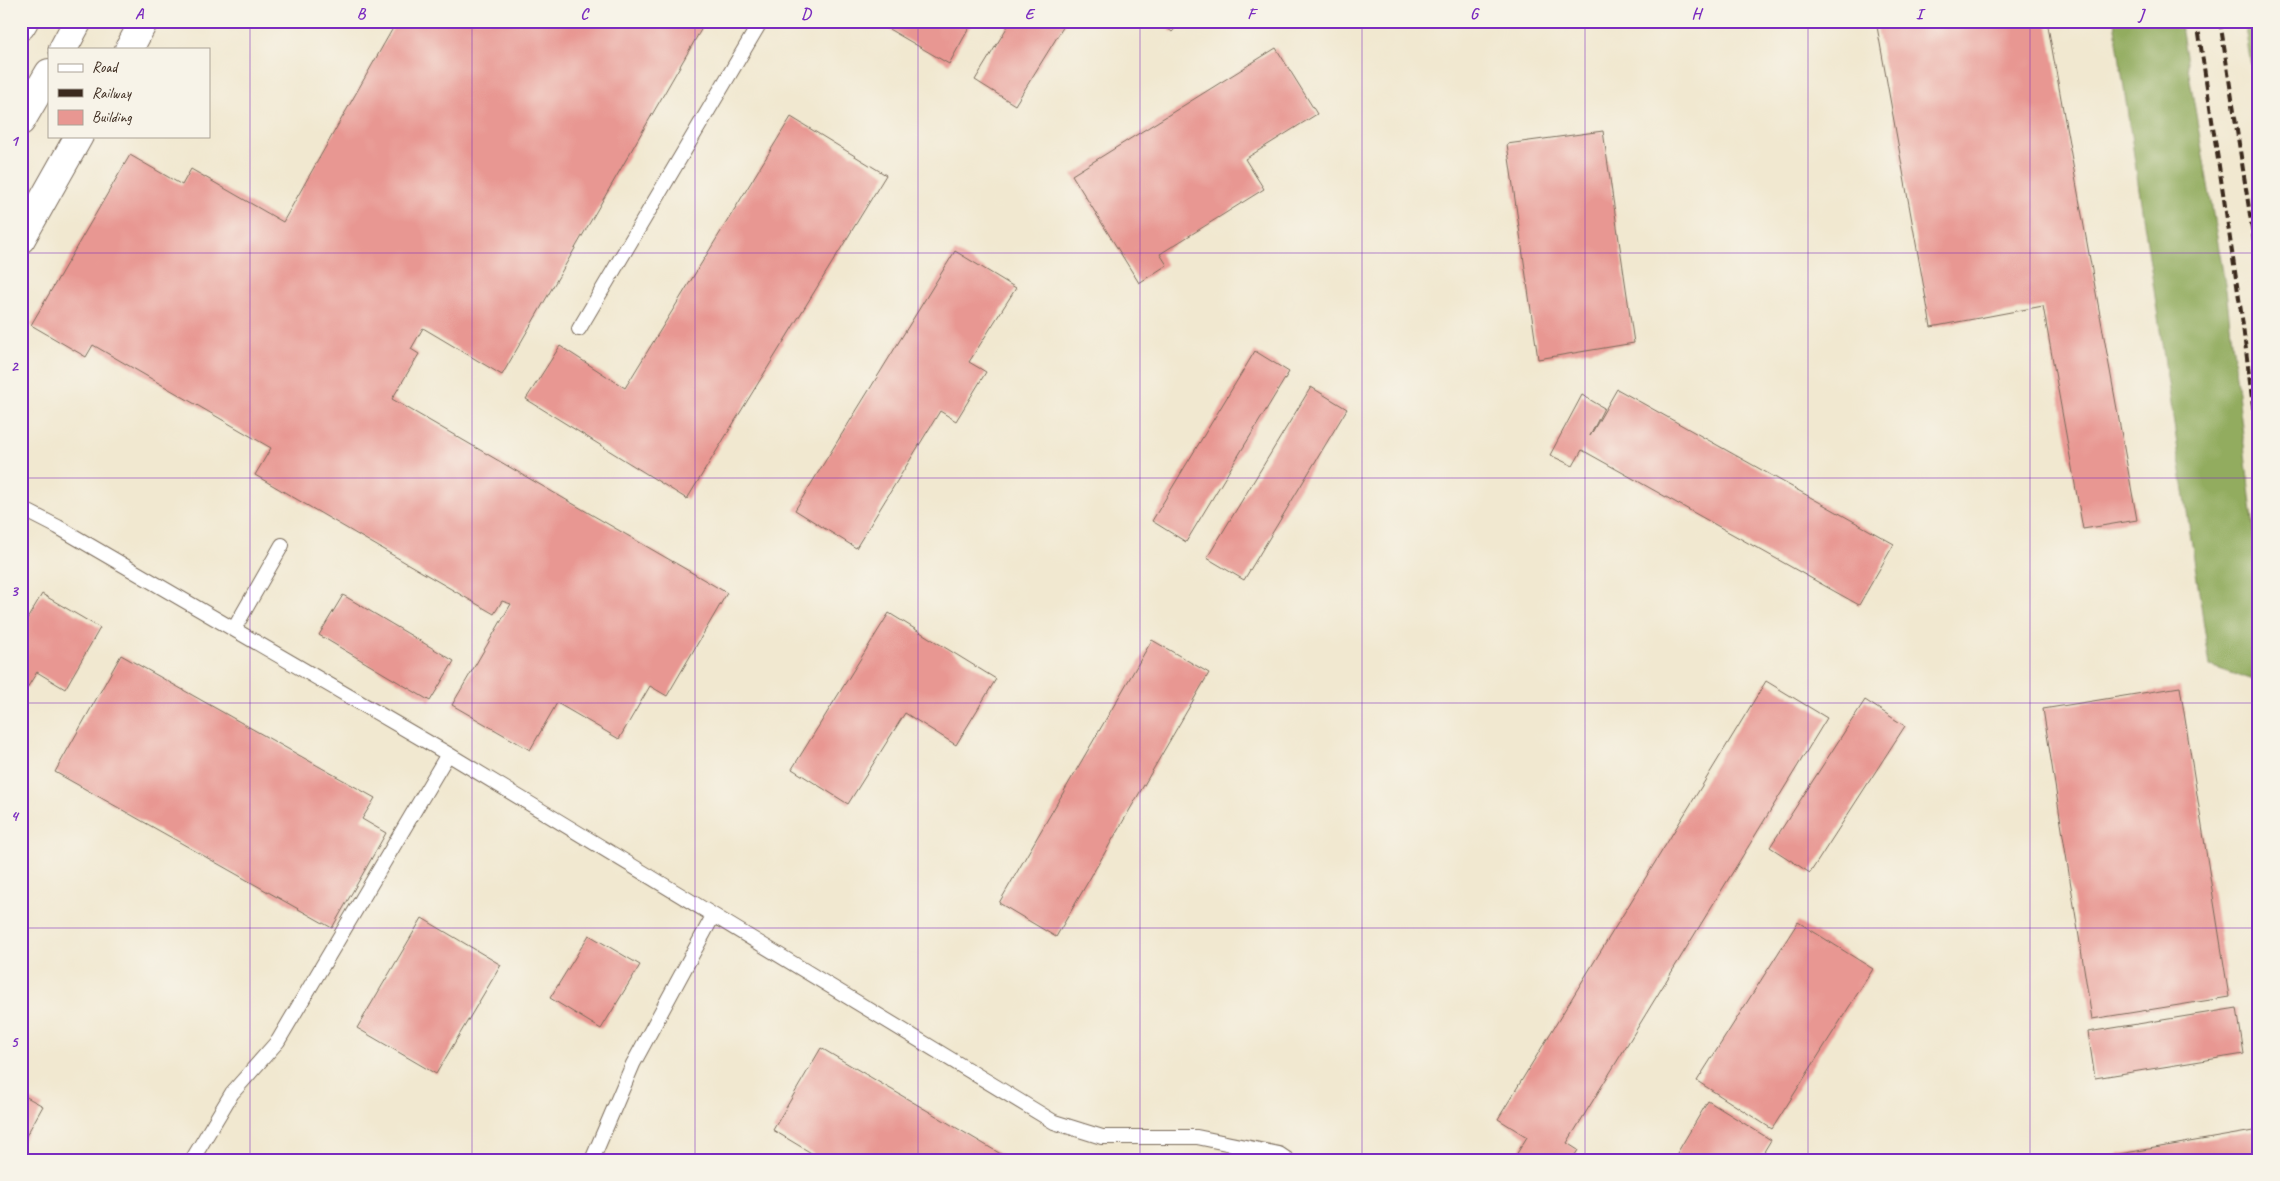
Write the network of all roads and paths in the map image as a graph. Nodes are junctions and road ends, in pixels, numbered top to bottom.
1 (24, 21) edge
2 (78, 21) edge
3 (144, 21) edge
4 (761, 21) edge
5 (21, 26) edge
6 (64, 48) edge
7 (129, 48) edge
8 (48, 75) edge
9 (21, 121) edge
10 (78, 138) edge
11 (21, 239) edge
12 (579, 330) dead end
13 (21, 508) edge
14 (282, 545) dead end
15 (234, 629) junction
16 (448, 754) junction
17 (713, 916) junction
18 (192, 1160) edge
19 (592, 1160) edge
20 (1288, 1160) edge

1 - 5 street
2 - 6 street
3 - 7 street
4 - 12 lane
8 - 9 street
10 - 11 street
13 - 15 lane
14 - 15 lane
15 - 16 lane
16 - 17 lane
16 - 18 lane
17 - 19 lane
17 - 20 lane

